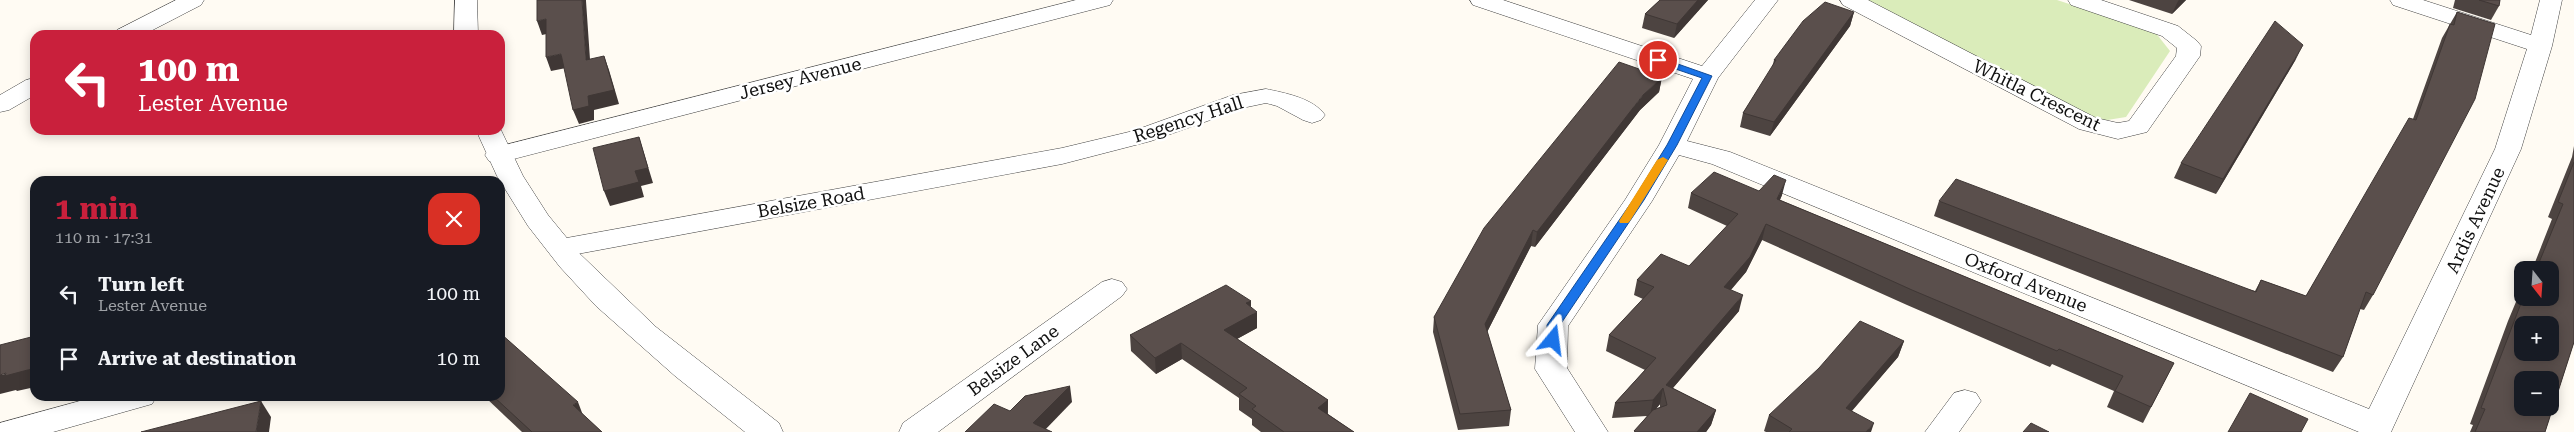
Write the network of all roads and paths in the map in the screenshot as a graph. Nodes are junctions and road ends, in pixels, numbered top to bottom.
1 (193, 0) edge
2 (466, 0) edge
3 (1102, 0) edge
4 (1482, 0) edge
5 (1768, 0) edge
6 (1851, 0) edge
7 (2079, 0) edge
8 (2402, 0) edge
9 (2551, 0) edge
10 (135, 30) edge
11 (466, 30) edge
12 (2540, 46) junction
13 (1707, 76) junction
14 (30, 87) edge
15 (0, 105) edge
16 (1312, 115) dead end
17 (493, 142) edge
18 (1672, 145) junction
19 (1062, 156) joint
20 (561, 248) junction
21 (1112, 289) dead end
22 (123, 401) edge
23 (1966, 401) dead end
24 (2377, 429) edge
25 (10, 432) edge
26 (767, 432) edge
27 (915, 432) edge
28 (1592, 432) edge
29 (1941, 432) edge

1 - 10 street
2 - 11 street
3 - 17 street, Jersey Avenue
4 - 13 street
5 - 13 street
6 - 7 street, Whitla Crescent
8 - 12 street
9 - 12 street, Ardis Avenue
12 - 24 street, Ardis Avenue
13 - 18 street
14 - 15 street
16 - 19 street, Regency Hall
17 - 20 street
18 - 24 street, Oxford Avenue
18 - 28 street
19 - 20 street, Belsize Road
20 - 26 street
21 - 27 street, Belsize Lane
22 - 25 street
23 - 29 street

